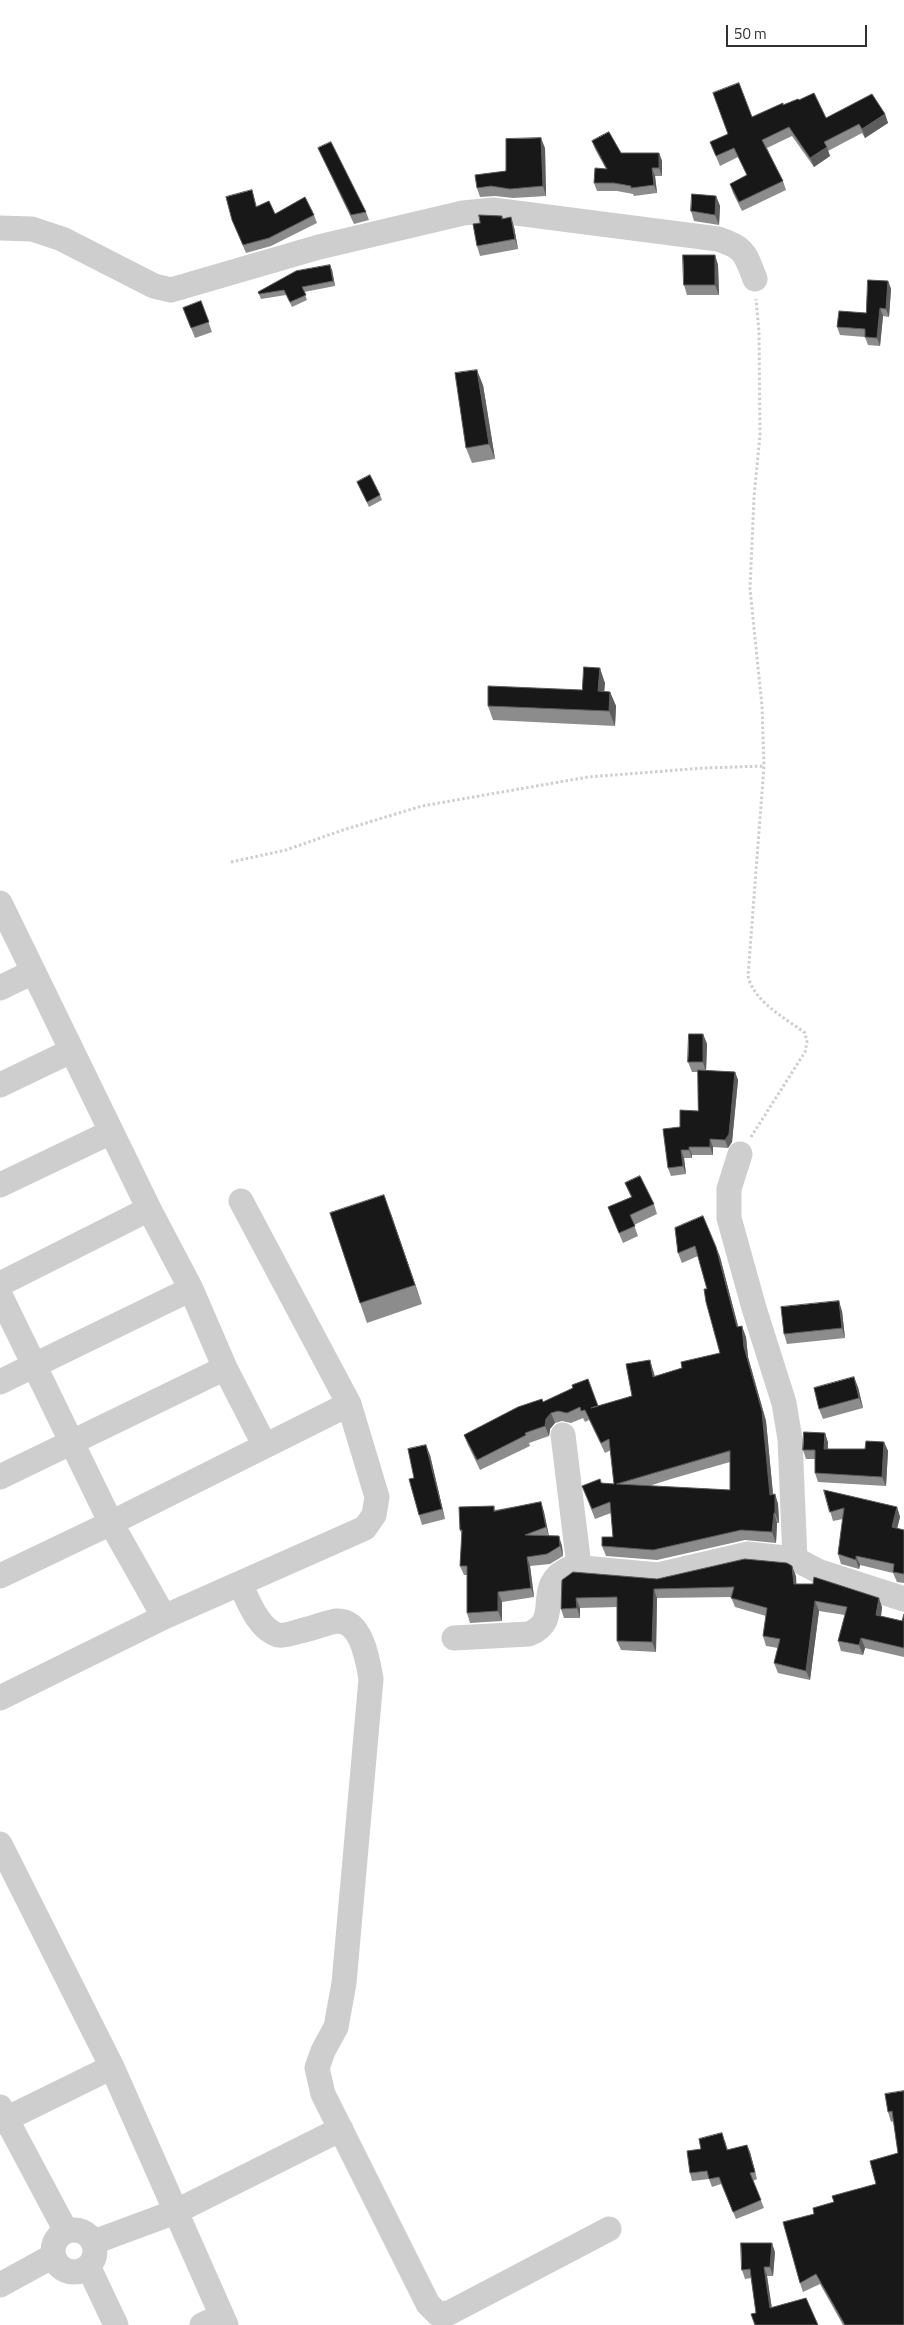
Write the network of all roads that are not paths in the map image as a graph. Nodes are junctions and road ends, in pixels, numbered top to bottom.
1 (0, 228) edge
2 (755, 279) road end
3 (0, 903) edge
4 (33, 972) junction
5 (0, 988) edge
6 (71, 1051) junction
7 (0, 1085) edge
8 (111, 1132) junction
9 (740, 1154) road end
10 (0, 1185) edge
11 (241, 1201) dead end
12 (149, 1209) junction
13 (0, 1284) edge
14 (191, 1289) junction
15 (0, 1295) edge
16 (33, 1366) junction
17 (225, 1368) junction
18 (0, 1382) edge
19 (349, 1404) junction
20 (564, 1435) dead end
21 (72, 1442) junction
22 (265, 1446) junction
23 (0, 1477) edge
24 (110, 1523) junction
25 (795, 1559) junction
26 (578, 1566) junction
27 (0, 1576) edge
28 (240, 1584) junction
29 (904, 1599) edge
30 (164, 1617) junction
31 (454, 1638) dead end
32 (0, 1698) edge
33 (0, 1844) edge
34 (112, 2067) junction
35 (2, 2116) edge
36 (341, 2129) junction
37 (175, 2212) junction
38 (610, 2229) dead end
39 (66, 2231) junction
40 (94, 2242) junction
41 (53, 2256) junction
42 (89, 2268) junction
43 (0, 2285) edge
44 (216, 2322) edge
45 (116, 2325) edge

1 - 2 street
3 - 4 street
4 - 5 street
4 - 6 street
6 - 7 street
6 - 8 street
8 - 10 street
8 - 12 street
9 - 25 street
11 - 19 street
12 - 13 street
12 - 14 street
14 - 16 street
14 - 17 street
15 - 16 street
16 - 18 street
16 - 21 street
17 - 21 street
17 - 22 street
19 - 22 street
19 - 28 street
20 - 26 street
21 - 23 street
21 - 24 street
22 - 24 street
24 - 27 street
24 - 30 street
25 - 26 street
25 - 29 street
26 - 31 street
28 - 30 street
28 - 36 street
30 - 32 street
33 - 34 street
34 - 35 street
34 - 37 street
35 - 39 street
36 - 37 street
36 - 38 street
37 - 40 street
37 - 44 street
39 - 40 street
39 - 41 street
40 - 42 street
41 - 42 street
41 - 43 street
42 - 45 street

